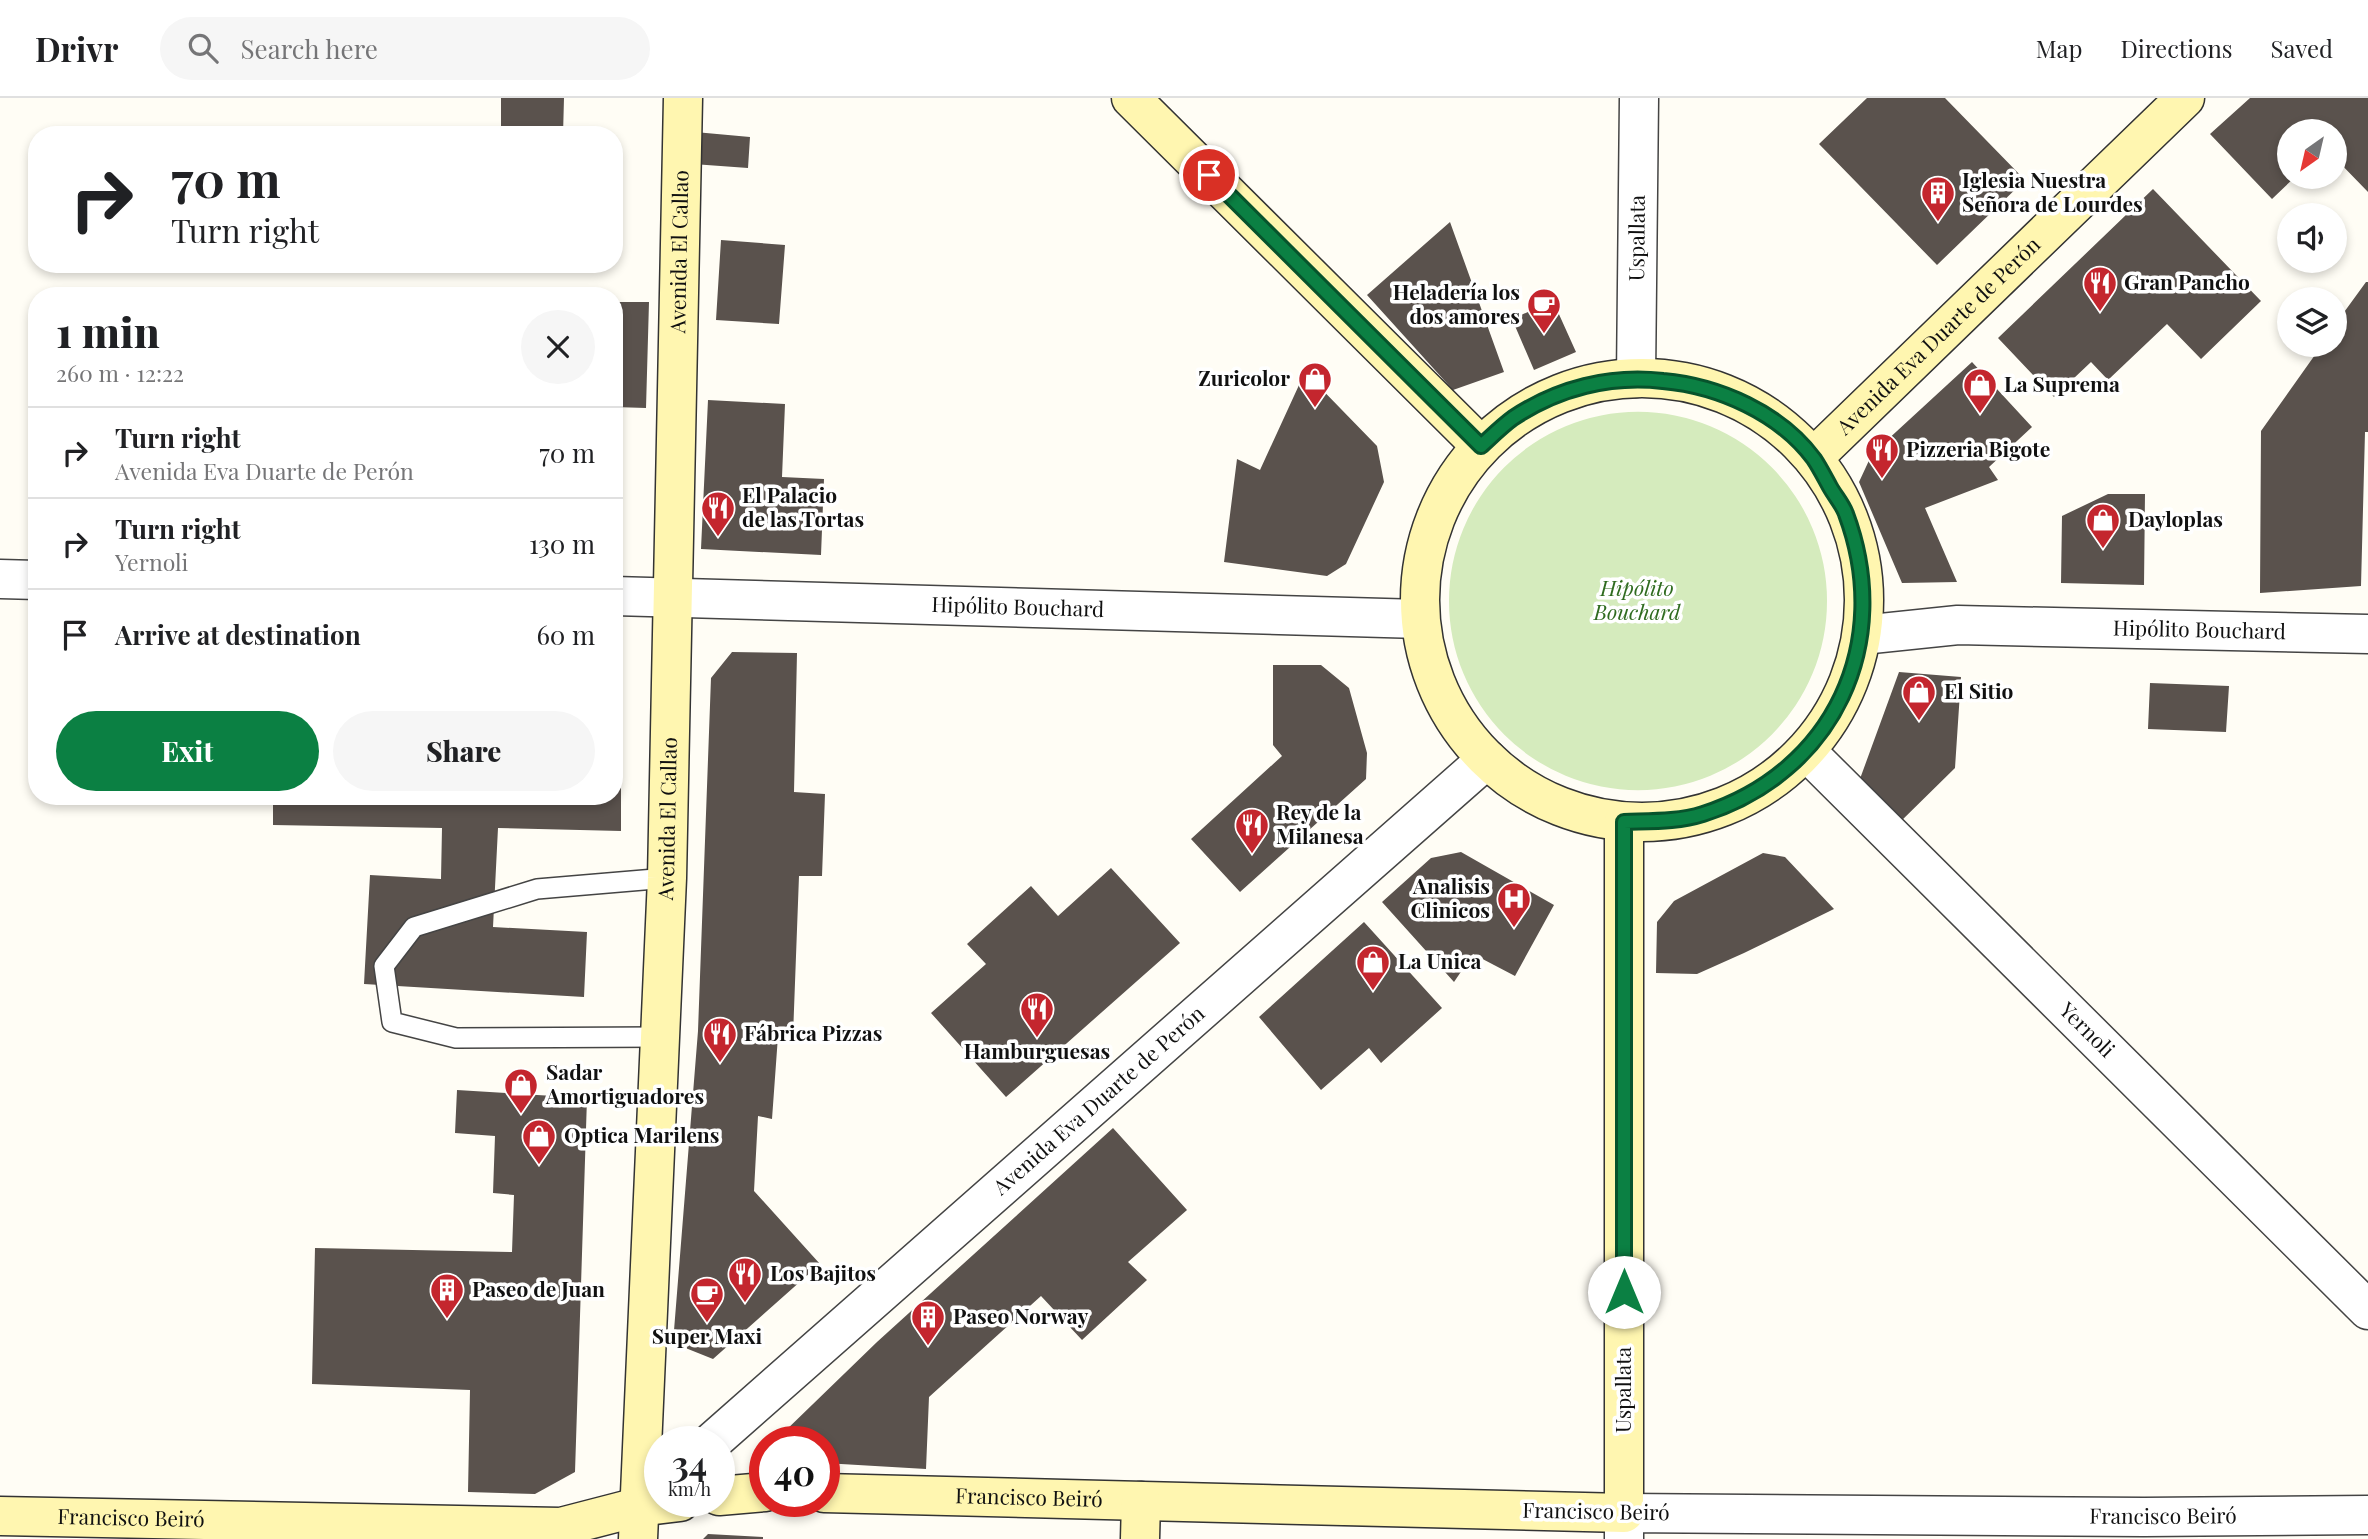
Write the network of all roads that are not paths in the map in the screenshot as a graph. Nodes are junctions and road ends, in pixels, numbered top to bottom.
1 (683, 98) edge
2 (1131, 98) edge
3 (1639, 98) edge
4 (2185, 98) edge
5 (1636, 378) junction
6 (1481, 446) junction
7 (1813, 458) junction
8 (0, 579) edge
9 (28, 580) edge
10 (623, 596) edge
11 (671, 598) junction
12 (1420, 619) junction
13 (2368, 634) edge
14 (1862, 635) junction
15 (1806, 751) junction
16 (1487, 760) junction
17 (1624, 822) junction
18 (667, 878) junction
19 (660, 1037) junction
20 (2368, 1310) edge
21 (648, 1426) edge
22 (730, 1426) edge
23 (840, 1493) edge
24 (1141, 1502) junction
25 (644, 1511) edge
26 (644, 1512) edge
27 (2368, 1515) edge
28 (0, 1516) edge
29 (1624, 1526) edge
30 (2143, 1528) edge
31 (603, 1539) edge
32 (1140, 1539) edge

1 - 11 street, Avenida El Callao
2 - 6 street
3 - 5 street, Uspallata
4 - 7 street, Avenida Eva Duarte de Perón
5 - 6 street
5 - 7 street
6 - 12 street
7 - 14 street
8 - 9 street
10 - 11 street, Hipólito Bouchard
11 - 12 street, Hipólito Bouchard
11 - 18 street, Avenida El Callao
12 - 16 street
13 - 14 street, Hipólito Bouchard
14 - 15 street
15 - 17 street
15 - 20 street, Yernoli
16 - 17 street
16 - 22 street, Avenida Eva Duarte de Perón
17 - 29 street, Uspallata
18 - 19 street, Avenida El Callao
18 - 19 lane
19 - 21 street, Avenida El Callao
23 - 24 street, Francisco Beiró
24 - 29 street, Francisco Beiró
24 - 32 street
25 - 28 street, Francisco Beiró
26 - 31 street
27 - 30 street, Francisco Beiró
29 - 30 street, Francisco Beiró

